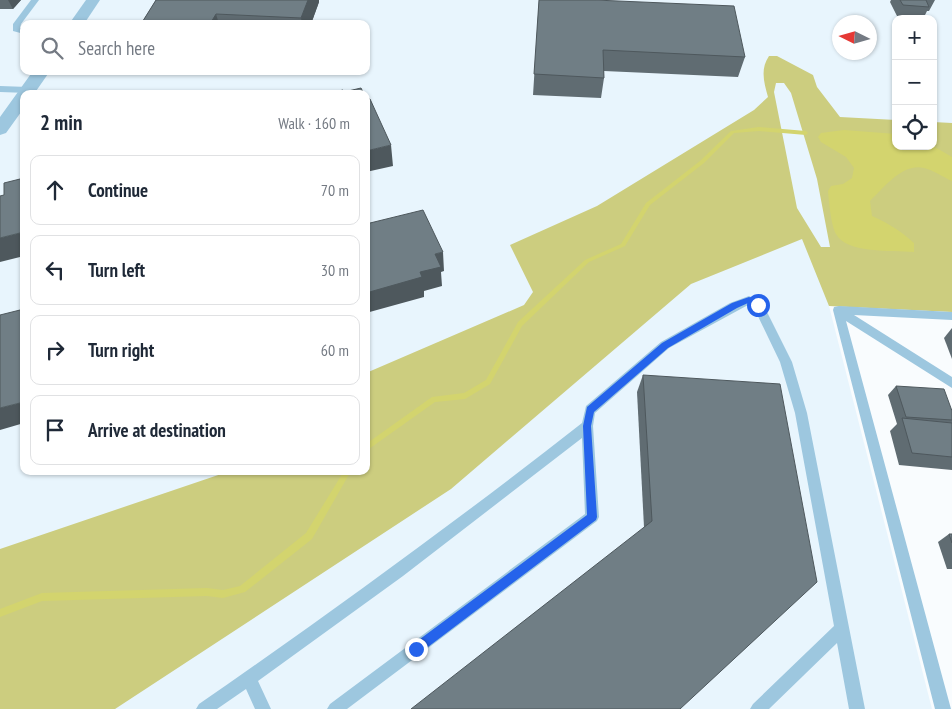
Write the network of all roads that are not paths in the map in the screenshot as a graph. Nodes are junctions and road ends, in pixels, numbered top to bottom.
1 (35, 0) edge
2 (93, 0) edge
3 (20, 20) edge
4 (20, 20) edge
5 (79, 20) edge
6 (20, 30) edge
7 (39, 75) edge
8 (0, 89) edge
9 (28, 90) edge
10 (20, 92) edge
11 (20, 101) edge
12 (0, 129) edge
13 (838, 310) junction
14 (952, 316) edge
15 (952, 383) edge
16 (587, 426) junction
17 (842, 629) junction
18 (249, 678) junction
19 (204, 709) edge
20 (263, 709) edge
21 (335, 709) edge
22 (758, 709) edge
23 (857, 709) edge
24 (943, 709) edge

1 - 4 lane
2 - 5 street
3 - 6 lane
7 - 9 street
8 - 10 lane
11 - 12 street
13 - 14 lane
13 - 15 lane
13 - 24 lane
16 - 17 lane
16 - 18 lane
16 - 21 lane
17 - 22 lane
17 - 23 lane
18 - 19 lane
18 - 20 lane

